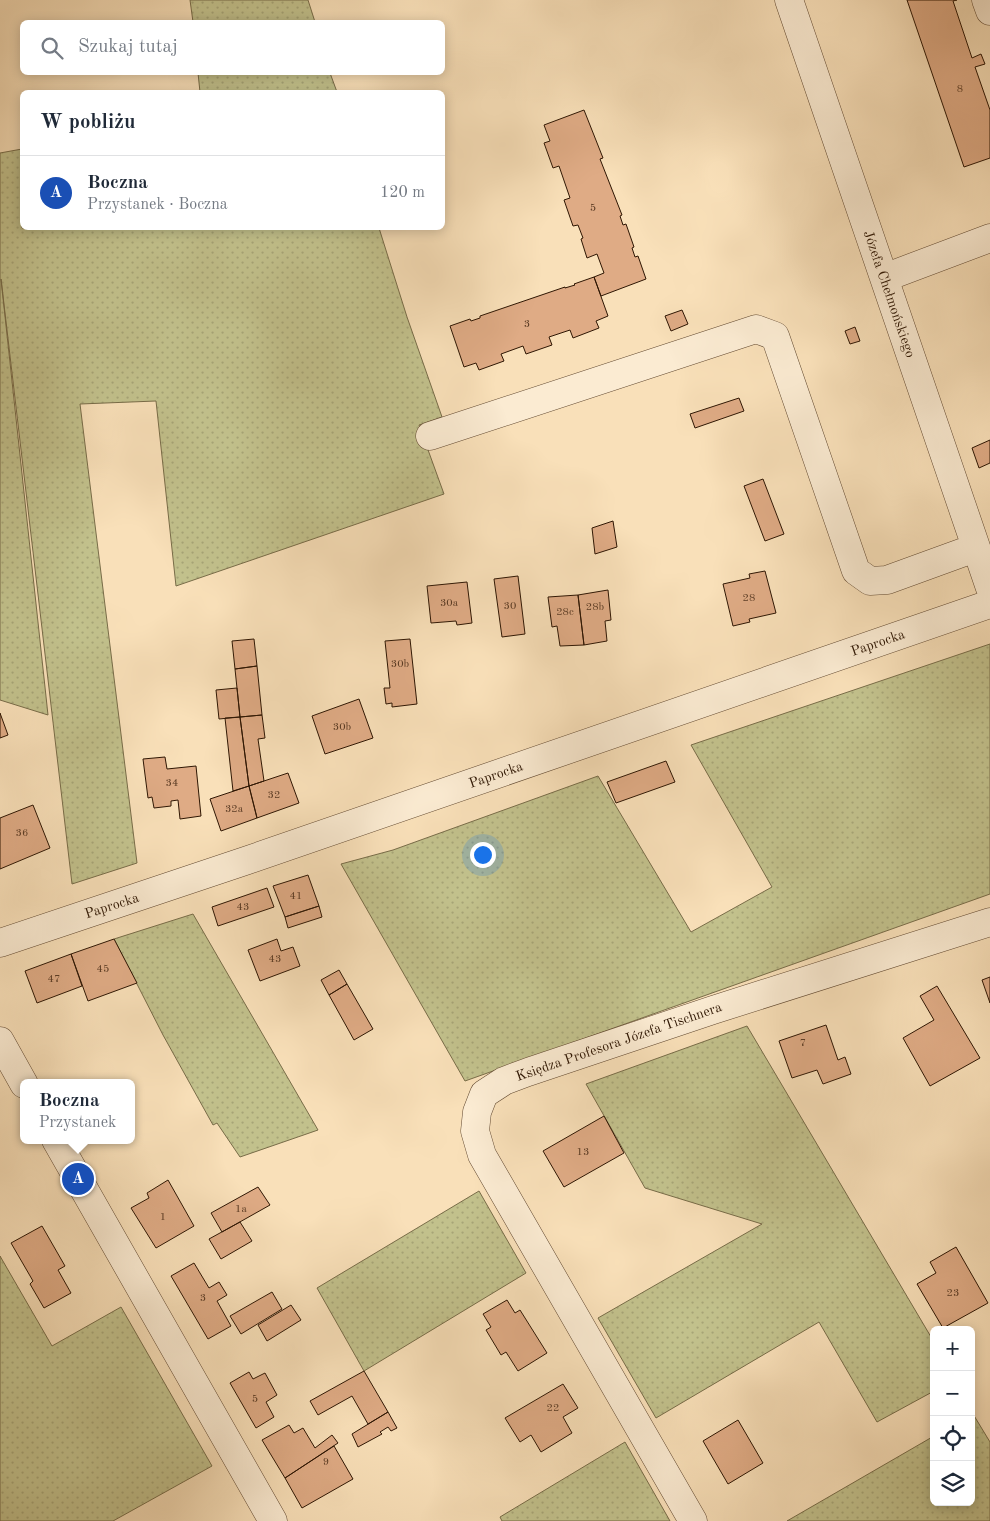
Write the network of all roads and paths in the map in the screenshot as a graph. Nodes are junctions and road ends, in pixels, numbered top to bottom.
1 (789, 0) edge
2 (986, 0) edge
3 (990, 10) edge
4 (990, 238) edge
5 (884, 278) junction
6 (430, 436) dead end
7 (976, 548) junction
8 (990, 588) edge
9 (990, 604) edge
10 (990, 922) edge
11 (0, 943) edge
12 (0, 1041) edge
13 (21, 1079) edge
14 (58, 1144) edge
15 (273, 1521) edge
16 (693, 1521) edge

1 - 5 street, Józefa Chełmońskiego
2 - 3 street
4 - 5 street
5 - 7 street, Józefa Chełmońskiego
6 - 7 street
7 - 8 street, Józefa Chełmońskiego
9 - 11 street, Paprocka
10 - 16 street, Księdza Profesora Józefa Tischnera
12 - 13 street
14 - 15 street

